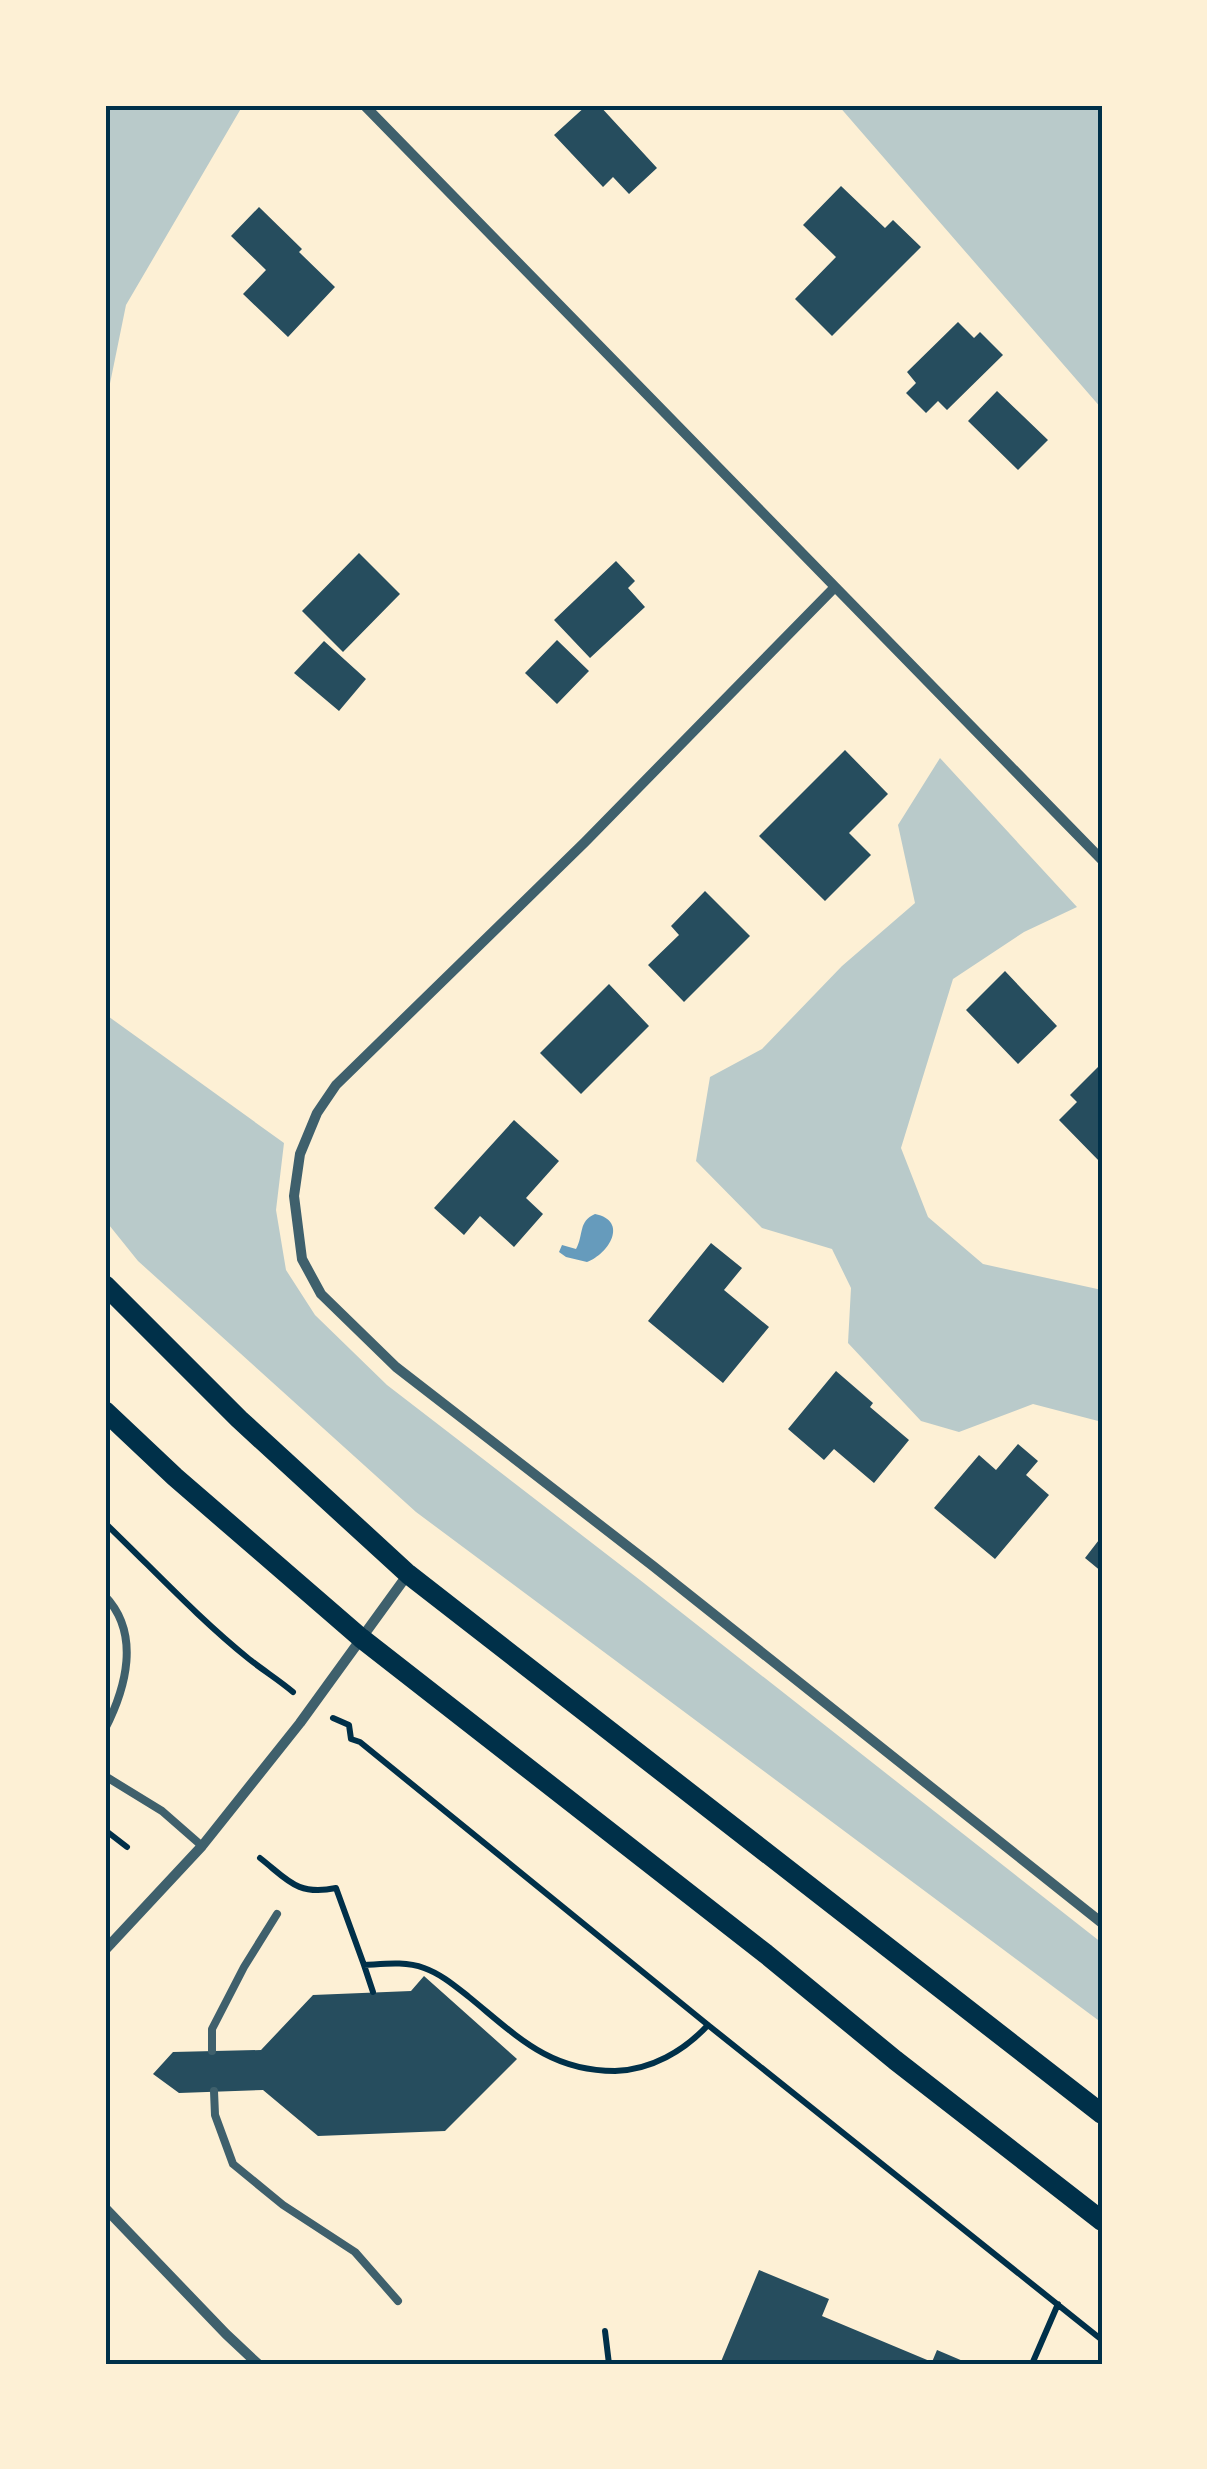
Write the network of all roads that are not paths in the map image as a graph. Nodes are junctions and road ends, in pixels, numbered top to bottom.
1 (364, 105) edge
2 (835, 587) junction
3 (1102, 860) edge
4 (105, 1285) edge
5 (105, 1411) edge
6 (408, 1574) junction
7 (105, 1596) edge
8 (362, 1638) junction
9 (105, 1729) edge
10 (105, 1776) edge
11 (202, 1846) junction
12 (277, 1914) dead end
13 (1102, 1923) edge
14 (105, 1950) edge
15 (212, 2050) dead end
16 (214, 2091) dead end
17 (1102, 2114) edge
18 (105, 2208) edge
19 (1102, 2221) edge
20 (398, 2301) dead end
21 (258, 2364) edge

1 - 2 street
2 - 3 street
2 - 13 street
4 - 6 main road
5 - 8 main road
6 - 8 street
6 - 17 main road
7 - 9 lane
8 - 11 street
8 - 19 main road
10 - 11 lane
11 - 14 street
12 - 15 lane
16 - 20 lane
18 - 21 street

